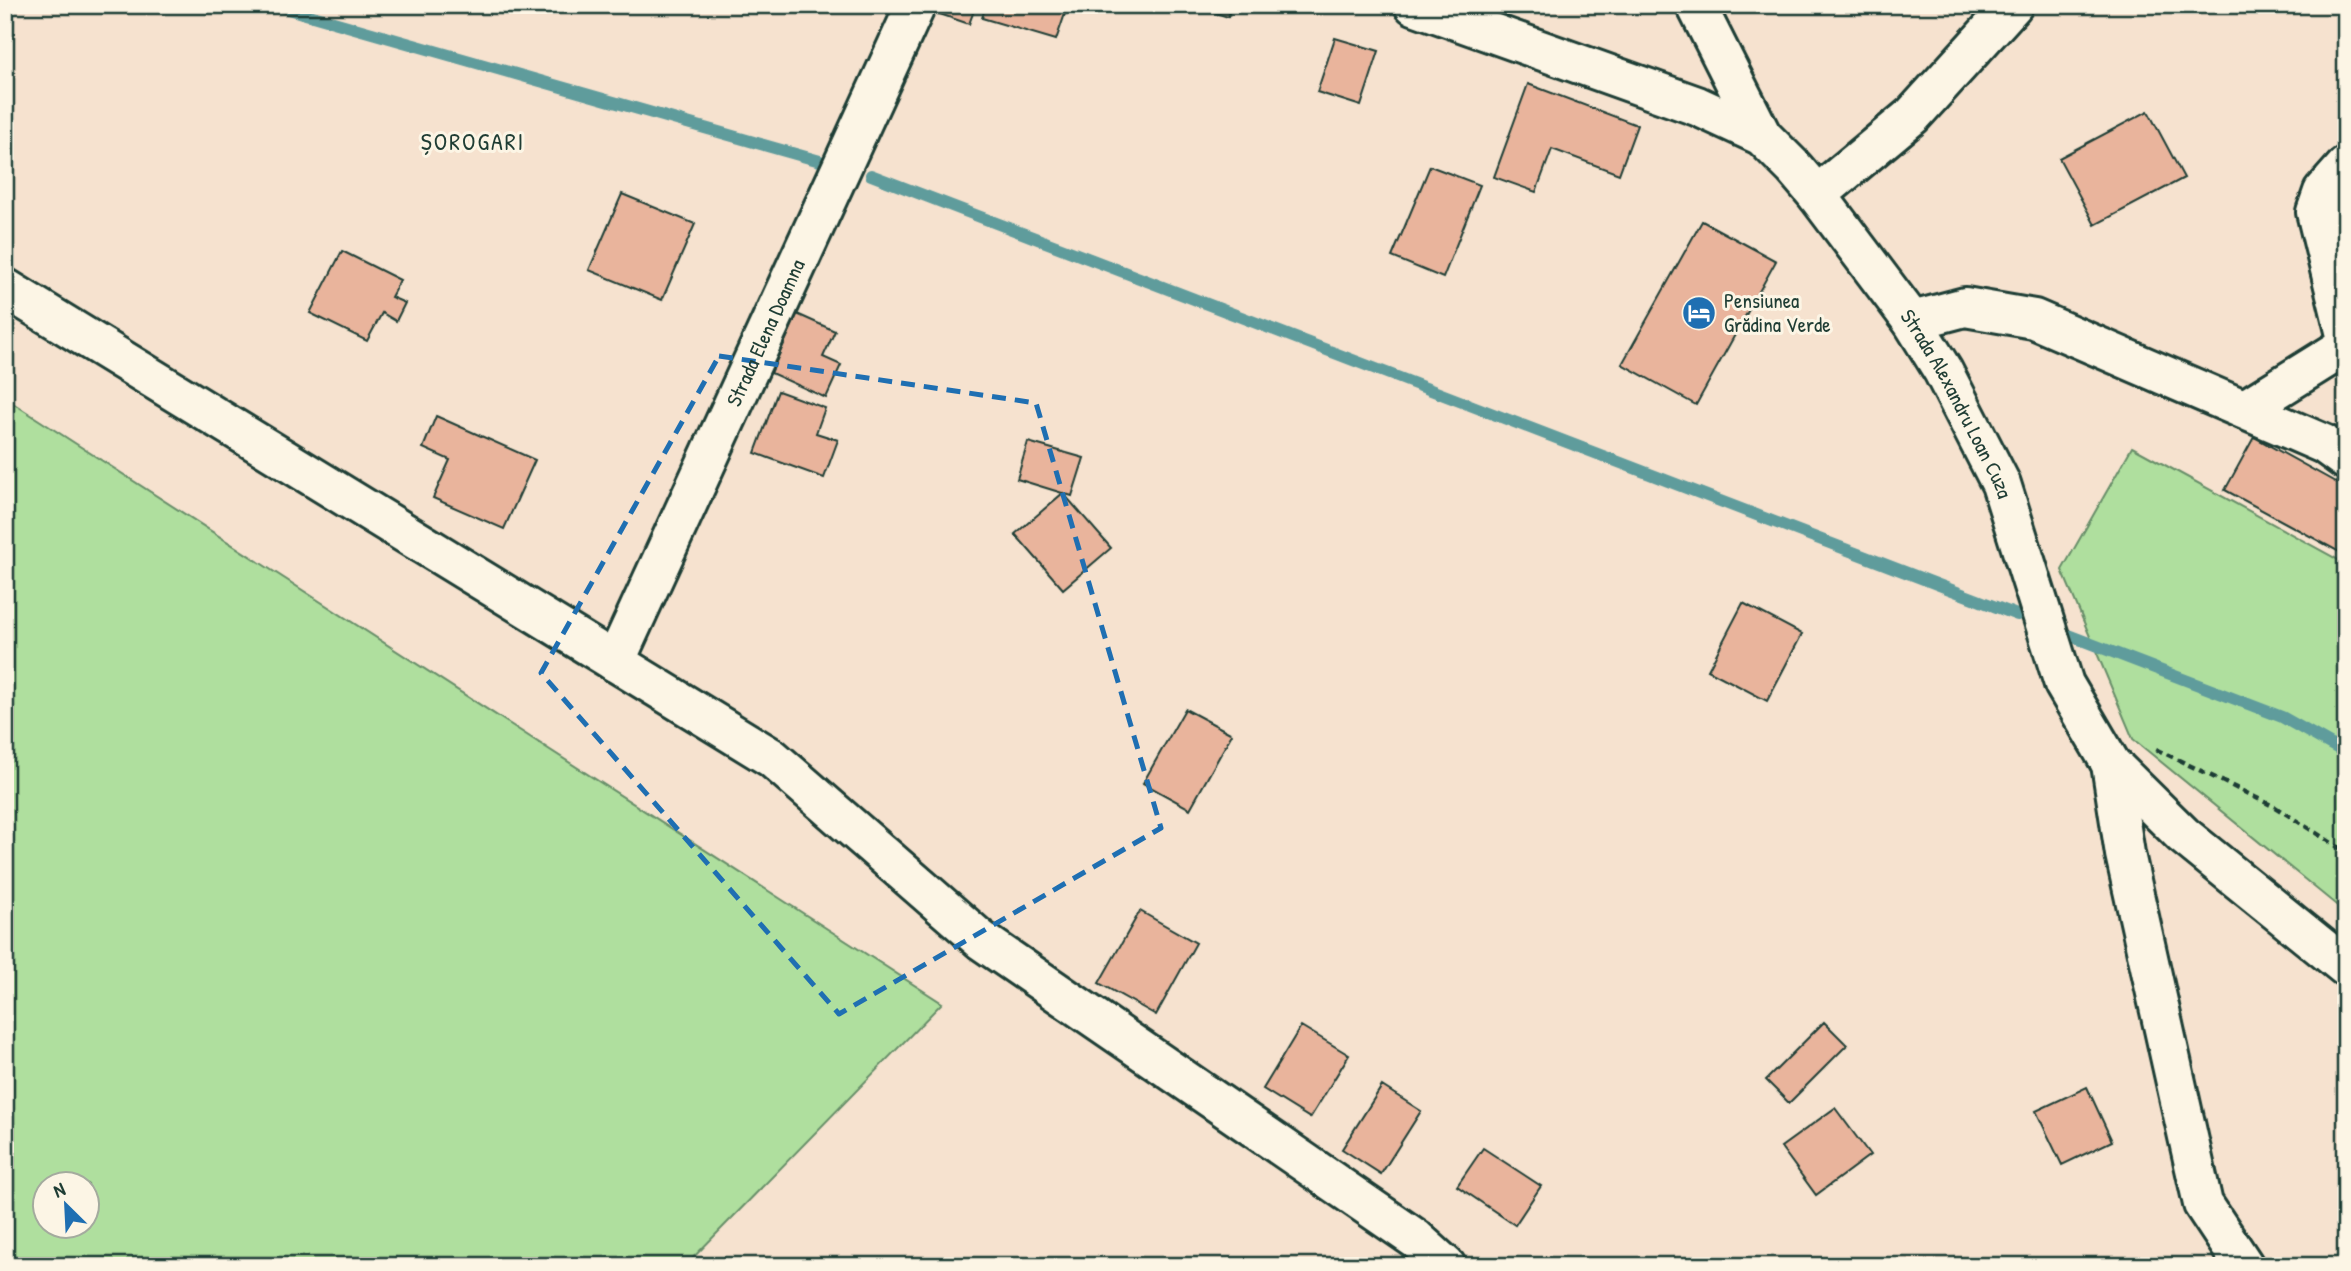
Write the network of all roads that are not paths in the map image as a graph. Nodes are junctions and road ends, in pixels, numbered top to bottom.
1 (916, 5) edge
2 (1414, 5) edge
3 (1696, 5) edge
4 (2013, 5) edge
5 (1762, 136) junction
6 (2346, 166) edge
7 (1817, 195) junction
8 (5, 288) edge
9 (1912, 321) junction
10 (2346, 335) edge
11 (2346, 346) edge
12 (2245, 409) junction
13 (2346, 460) edge
14 (615, 662) junction
15 (2110, 764) junction
16 (2346, 967) edge
17 (1446, 1266) edge
18 (2244, 1266) edge

1 - 14 street, Strada Elena Doamna
2 - 5 street, Strada Alexandru Loan Cuza
3 - 5 street
4 - 7 street
5 - 7 street, Strada Alexandru Loan Cuza
6 - 10 street
7 - 9 street, Strada Alexandru Loan Cuza
8 - 14 street
9 - 12 street
9 - 15 street, Strada Alexandru Loan Cuza
11 - 12 street
12 - 13 street
14 - 17 street
15 - 16 street, Strada Alexandru Loan Cuza
15 - 18 street

